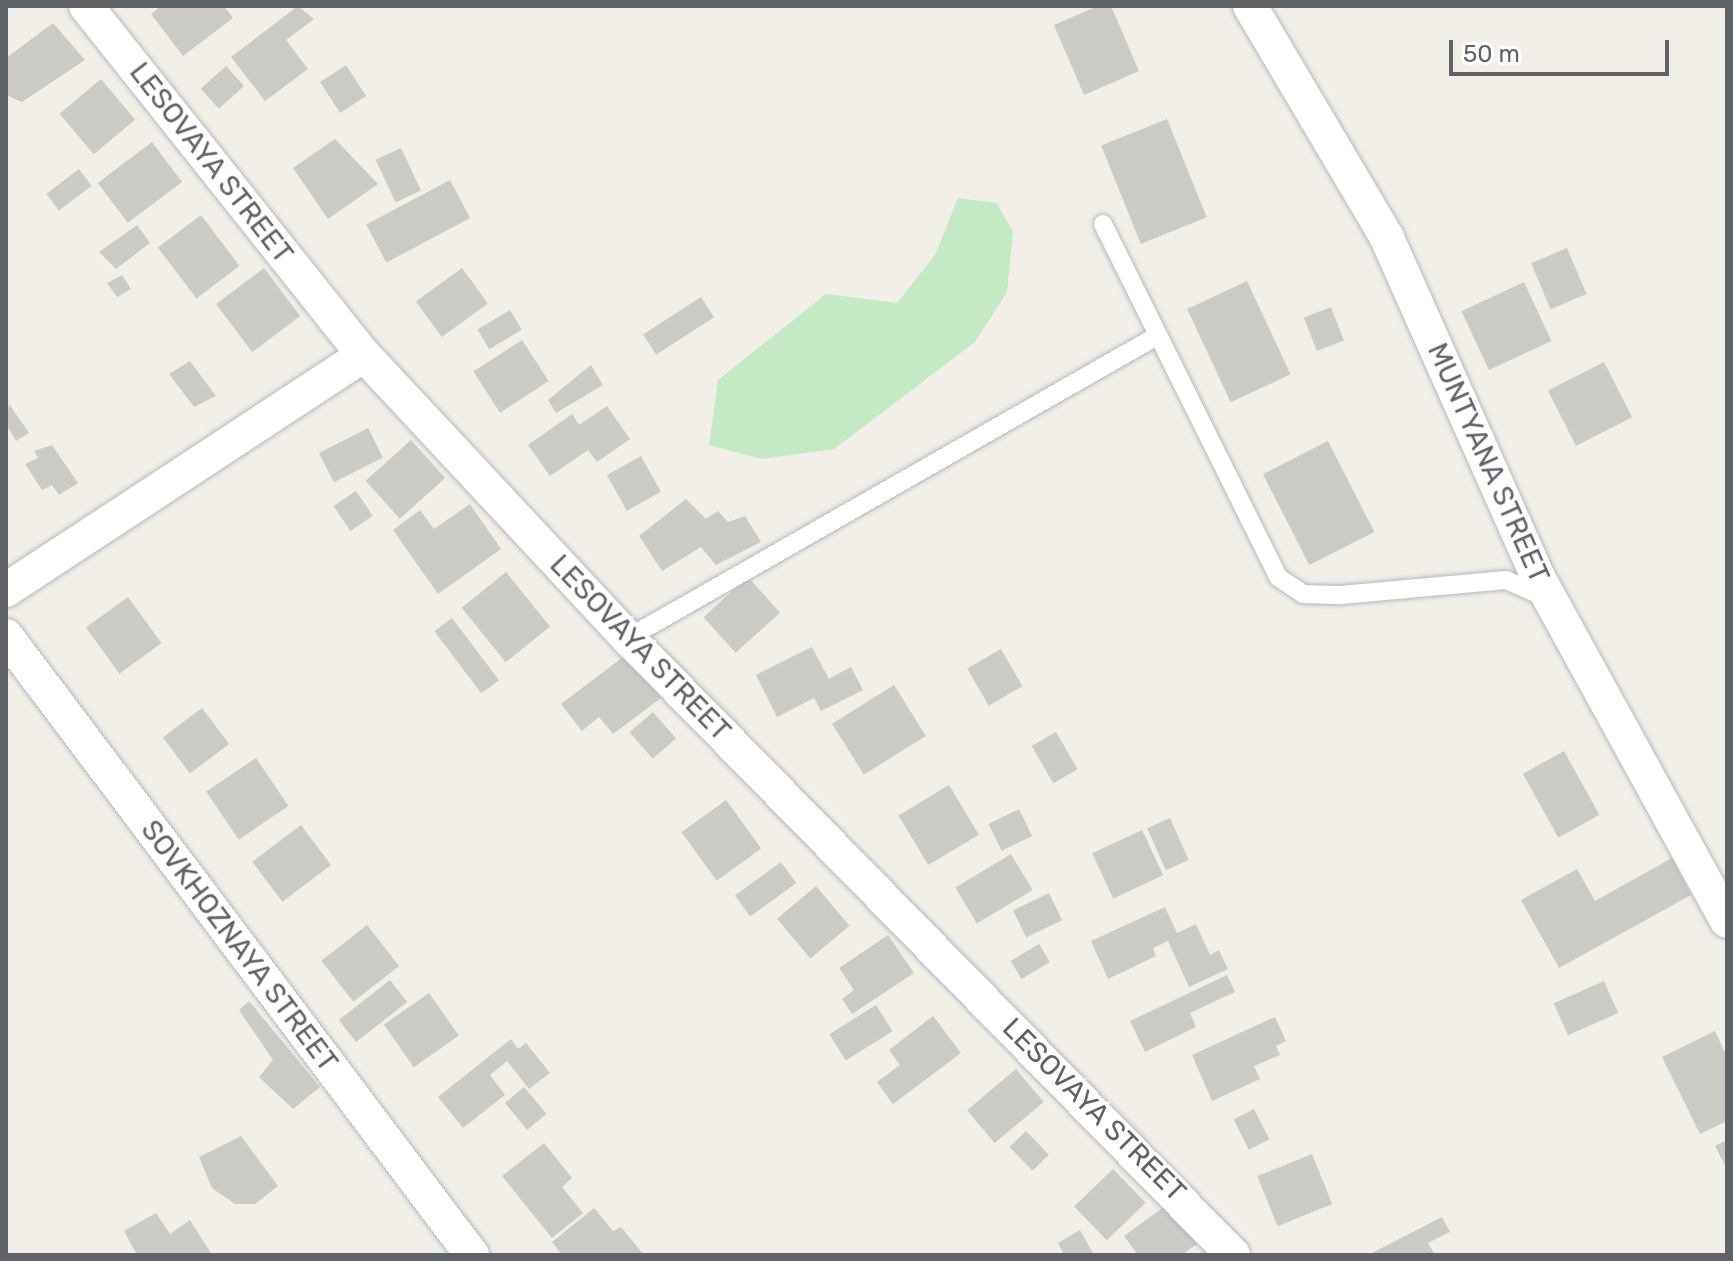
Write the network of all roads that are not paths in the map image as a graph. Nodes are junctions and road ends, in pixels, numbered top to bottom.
1 (86, 6) edge
2 (1250, 6) edge
3 (1103, 224) dead end
4 (1155, 337) junction
5 (364, 355) junction
6 (6, 590) edge
7 (1551, 600) junction
8 (6, 636) edge
9 (628, 638) junction
10 (1727, 921) edge
11 (472, 1255) edge
12 (1233, 1255) edge

1 - 5 street, LESOVAYA STREET
2 - 7 street, MUNTYANA STREET
3 - 4 lane
4 - 7 lane
4 - 9 lane
5 - 6 street
5 - 9 street, LESOVAYA STREET
7 - 10 street, MUNTYANA STREET
8 - 11 street, SOVKHOZNAYA STREET
9 - 12 street, LESOVAYA STREET

